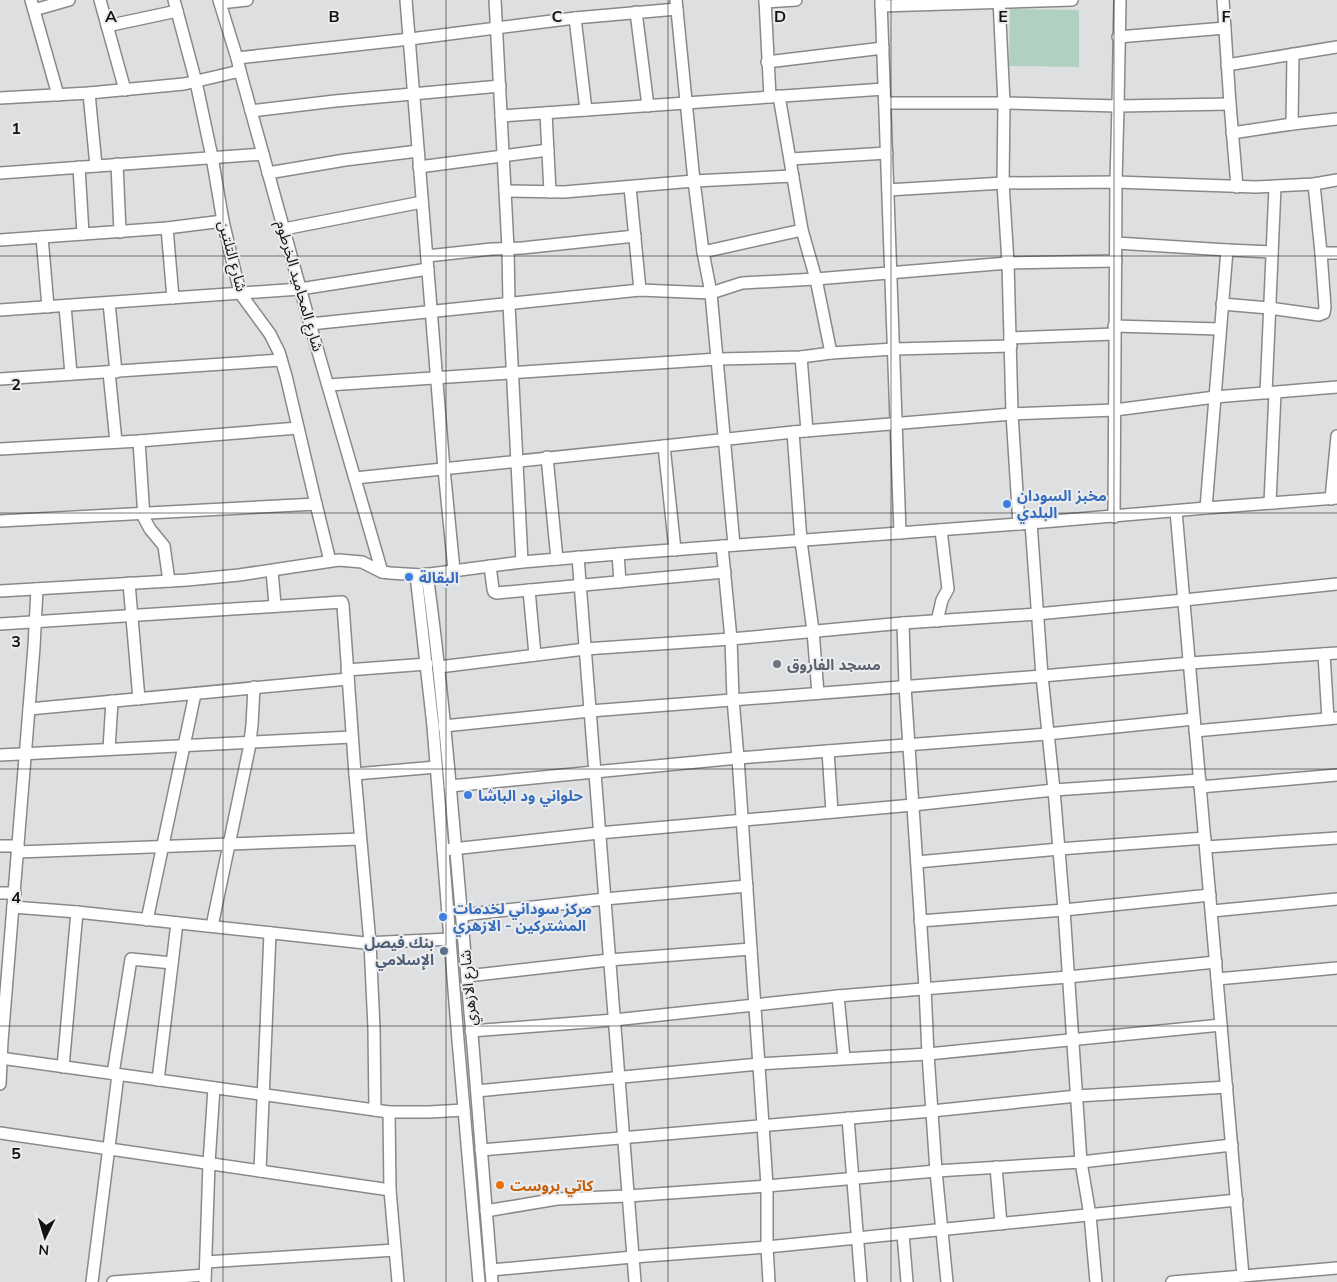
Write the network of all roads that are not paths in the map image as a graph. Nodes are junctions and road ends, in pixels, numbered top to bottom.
1 (69, 0) edge
2 (100, 0) edge
3 (247, 0) edge
4 (406, 0) edge
5 (495, 0) edge
6 (796, 0) edge
7 (1072, 0) edge
8 (1120, 0) edge
9 (1224, 0) edge
10 (765, 1) edge
11 (999, 1) edge
12 (220, 2) edge
13 (881, 3) edge
14 (677, 4) edge
15 (32, 5) edge
16 (176, 6) edge
17 (636, 12) junction
18 (575, 18) junction
19 (108, 26) junction
20 (496, 28) junction
21 (1225, 28) junction
22 (1118, 37) junction
23 (410, 39) junction
24 (1337, 47) edge
25 (883, 48) junction
26 (1293, 54) junction
27 (237, 58) junction
28 (767, 62) junction
29 (1227, 65) junction
30 (240, 71) junction
31 (196, 82) junction
32 (500, 86) junction
33 (884, 89) junction
34 (125, 90) junction
35 (89, 93) junction
36 (58, 94) junction
37 (414, 94) junction
38 (774, 96) junction
39 (0, 98) edge
40 (885, 102) junction
41 (1004, 103) junction
42 (687, 104) junction
43 (1230, 104) junction
44 (648, 106) junction
45 (1118, 106) junction
46 (586, 110) junction
47 (251, 111) junction
48 (546, 113) junction
49 (501, 116) junction
50 (1337, 119) edge
51 (1292, 124) junction
52 (1232, 134) junction
53 (548, 150) junction
54 (418, 151) junction
55 (887, 153) junction
56 (263, 154) junction
57 (503, 155) junction
58 (212, 157) junction
59 (791, 159) junction
60 (117, 164) junction
61 (96, 166) junction
62 (79, 167) junction
63 (419, 167) junction
64 (0, 172) edge
65 (268, 174) junction
66 (793, 176) junction
67 (1337, 180) edge
68 (694, 181) junction
69 (1116, 182) junction
70 (1003, 183) junction
71 (1314, 184) junction
72 (630, 187) junction
73 (1237, 187) junction
74 (1275, 187) junction
75 (888, 190) junction
76 (505, 191) junction
77 (550, 192) junction
78 (422, 202) junction
79 (223, 222) junction
80 (167, 228) junction
81 (284, 229) junction
82 (802, 230) junction
83 (120, 232) junction
84 (83, 234) junction
85 (634, 236) junction
86 (42, 237) junction
87 (0, 240) edge
88 (1116, 243) junction
89 (508, 248) junction
90 (1227, 250) junction
91 (704, 252) junction
92 (1272, 252) junction
93 (1321, 253) junction
94 (1337, 253) edge
95 (427, 256) junction
96 (1116, 261) junction
97 (1008, 264) junction
98 (428, 269) junction
99 (891, 273) junction
100 (816, 279) junction
101 (300, 289) junction
102 (640, 290) junction
103 (240, 293) junction
104 (711, 293) junction
105 (173, 298) junction
106 (109, 303) junction
107 (509, 304) junction
108 (1222, 304) junction
109 (65, 306) junction
110 (48, 307) junction
111 (1269, 308) junction
112 (0, 310) edge
113 (432, 312) junction
114 (310, 324) junction
115 (1220, 329) junction
116 (1114, 330) junction
117 (1010, 342) junction
118 (894, 349) junction
119 (830, 353) junction
120 (801, 357) junction
121 (718, 359) junction
122 (281, 360) junction
123 (113, 372) junction
124 (512, 372) junction
125 (71, 374) junction
126 (436, 377) junction
127 (0, 378) edge
128 (328, 386) junction
129 (1337, 387) edge
130 (1270, 393) junction
131 (1215, 397) junction
132 (1114, 410) junction
133 (1012, 414) junction
134 (896, 423) junction
135 (298, 428) junction
136 (807, 431) junction
137 (793, 432) junction
138 (1337, 436) edge
139 (725, 439) junction
140 (139, 440) junction
141 (116, 442) junction
142 (664, 446) junction
143 (0, 448) edge
144 (547, 458) junction
145 (516, 462) junction
146 (444, 469) junction
147 (355, 478) junction
148 (1334, 499) edge
149 (1270, 503) junction
150 (316, 504) junction
151 (1206, 508) junction
152 (1176, 511) junction
153 (144, 514) junction
154 (1114, 517) junction
155 (0, 521) edge
156 (1031, 523) junction
157 (1019, 524) junction
158 (941, 530) junction
159 (900, 533) junction
160 (801, 540) junction
161 (728, 546) junction
162 (675, 550) junction
163 (618, 554) junction
164 (578, 558) junction
165 (557, 560) junction
166 (330, 561) junction
167 (522, 562) junction
168 (490, 566) junction
169 (454, 570) junction
170 (272, 571) junction
171 (382, 572) junction
172 (725, 572) junction
173 (422, 574) junction
174 (169, 581) junction
175 (620, 582) junction
176 (128, 583) junction
177 (1337, 584) edge
178 (580, 586) junction
179 (37, 589) junction
180 (529, 590) junction
181 (0, 591) edge
182 (1184, 600) junction
183 (275, 605) junction
184 (1038, 614) junction
185 (132, 615) junction
186 (35, 621) junction
187 (937, 621) junction
188 (903, 623) junction
189 (0, 624) edge
190 (813, 631) junction
191 (731, 639) junction
192 (585, 649) junction
193 (1337, 653) edge
194 (1324, 654) junction
195 (535, 655) junction
196 (1190, 663) junction
197 (427, 664) junction
198 (439, 667) junction
199 (347, 674) junction
200 (1042, 676) junction
201 (906, 686) junction
202 (254, 687) junction
203 (818, 693) junction
204 (195, 694) junction
205 (139, 699) junction
206 (733, 699) junction
207 (112, 701) junction
208 (29, 709) junction
209 (590, 711) junction
210 (1194, 718) junction
211 (1333, 718) edge
212 (444, 726) junction
213 (1196, 731) junction
214 (1047, 734) junction
215 (352, 737) junction
216 (250, 742) junction
217 (910, 744) junction
218 (184, 745) junction
219 (110, 749) junction
220 (828, 751) junction
221 (26, 754) junction
222 (0, 755) edge
223 (738, 758) junction
224 (436, 767) junction
225 (595, 772) junction
226 (355, 774) junction
227 (1337, 775) edge
228 (1200, 783) junction
229 (450, 786) junction
230 (1054, 790) junction
231 (914, 805) junction
232 (832, 812) junction
233 (742, 820) junction
234 (600, 833) junction
235 (1337, 838) edge
236 (360, 839) junction
237 (1205, 842) junction
238 (228, 844) junction
239 (0, 846) edge
240 (162, 846) junction
241 (18, 849) junction
242 (1059, 849) junction
243 (443, 850) junction
244 (456, 850) junction
245 (917, 862) junction
246 (747, 886) junction
247 (0, 893) edge
248 (15, 893) junction
249 (1210, 895) junction
250 (605, 899) junction
251 (1337, 899) edge
252 (13, 907) junction
253 (1064, 910) junction
254 (1212, 911) junction
255 (78, 912) junction
256 (462, 915) junction
257 (147, 920) junction
258 (920, 921) junction
259 (177, 923) junction
260 (212, 926) junction
261 (270, 933) junction
262 (450, 939) junction
263 (370, 943) junction
264 (751, 949) junction
265 (609, 960) junction
266 (1216, 962) junction
267 (172, 963) junction
268 (1337, 968) edge
269 (467, 976) junction
270 (1068, 977) junction
271 (1217, 978) junction
272 (925, 988) junction
273 (838, 996) junction
274 (754, 1005) junction
275 (614, 1020) junction
276 (1221, 1025) junction
277 (471, 1031) junction
278 (1073, 1040) junction
279 (928, 1054) junction
280 (0, 1058) edge
281 (844, 1058) junction
282 (759, 1064) junction
283 (63, 1067) junction
284 (116, 1074) junction
285 (618, 1077) junction
286 (158, 1080) junction
287 (0, 1084) edge
288 (1226, 1087) junction
289 (214, 1088) junction
290 (477, 1091) junction
291 (263, 1095) junction
292 (1077, 1096) junction
293 (375, 1110) junction
294 (464, 1110) junction
295 (932, 1110) junction
296 (389, 1112) junction
297 (848, 1118) junction
298 (763, 1125) junction
299 (0, 1133) edge
300 (623, 1138) junction
301 (1232, 1145) junction
302 (109, 1149) junction
303 (481, 1150) junction
304 (1081, 1162) junction
305 (209, 1163) junction
306 (996, 1167) junction
307 (260, 1171) junction
308 (936, 1171) junction
309 (852, 1178) junction
310 (767, 1186) junction
311 (390, 1190) junction
312 (628, 1196) junction
313 (1236, 1200) junction
314 (486, 1211) junction
315 (1090, 1215) junction
316 (1001, 1224) junction
317 (943, 1230) junction
318 (903, 1234) junction
319 (858, 1238) junction
320 (767, 1247) junction
321 (395, 1250) junction
322 (633, 1257) junction
323 (206, 1262) junction
324 (1337, 1268) edge
325 (491, 1276) edge
326 (1243, 1276) junction
327 (1298, 1277) edge
328 (205, 1278) edge
329 (1198, 1281) edge
330 (92, 1282) edge
331 (113, 1282) edge
332 (398, 1282) edge
333 (479, 1282) edge
334 (635, 1282) edge
335 (770, 1282) edge
336 (861, 1282) edge
337 (907, 1282) edge
338 (947, 1282) edge
339 (1096, 1282) edge
340 (1172, 1282) edge

1 - 15 street
2 - 19 street
3 - 12 street
4 - 23 street
5 - 20 street
6 - 10 street
7 - 11 street
8 - 22 street
9 - 21 street
10 - 28 street
11 - 13 street
11 - 41 street
12 - 27 street, شارع المحاميد الخرطوم
13 - 25 street
14 - 17 street
14 - 42 street
15 - 36 street
16 - 19 street
16 - 31 street, شارع التلتين
17 - 18 street
17 - 44 street
18 - 20 street
18 - 46 street
19 - 34 street
20 - 23 street
20 - 32 street
21 - 22 street
21 - 29 street
22 - 45 street
23 - 27 street
23 - 37 street
24 - 26 street
25 - 28 street
25 - 33 street
26 - 29 street
26 - 51 street
27 - 30 street, شارع المحاميد الخرطوم
28 - 38 street
29 - 43 street
30 - 31 street
30 - 47 street, شارع المحاميد الخرطوم
31 - 34 street
31 - 58 street, شارع التلتين
32 - 37 street
32 - 49 street
33 - 38 street
33 - 40 street
34 - 35 street
35 - 36 street
35 - 61 street
36 - 39 street
37 - 47 street
37 - 54 street
38 - 42 street
38 - 59 street
40 - 41 street
40 - 55 street
41 - 45 street
41 - 70 street
42 - 44 street
42 - 68 street
43 - 45 street
43 - 52 street
44 - 46 street
45 - 69 street
46 - 48 street
47 - 56 street, شارع المحاميد الخرطوم
48 - 49 street
48 - 53 street
49 - 57 street
50 - 51 street
51 - 52 street
52 - 73 street
53 - 57 street
53 - 77 street
54 - 63 street
54 - 65 street
55 - 59 street
55 - 75 street
56 - 58 street
56 - 65 street, شارع المحاميد الخرطوم
57 - 63 street
57 - 76 street
58 - 60 street
58 - 79 street, شارع التلتين
59 - 66 street
60 - 61 street
60 - 83 street
61 - 62 street
62 - 64 street
62 - 84 street
63 - 78 street
65 - 81 street, شارع المحاميد الخرطوم
66 - 68 street
66 - 82 street
67 - 71 street
68 - 72 street
68 - 91 street
69 - 70 street
69 - 73 street
69 - 88 street
70 - 75 street
70 - 97 street
71 - 74 street
71 - 93 street
72 - 77 street
72 - 85 street
73 - 74 street
74 - 92 street
75 - 99 street
76 - 77 street
76 - 89 street
78 - 81 street
78 - 95 street
79 - 80 street
79 - 103 street, شارع التلتين
80 - 83 street
80 - 105 street
81 - 101 street, شارع المحاميد الخرطوم
82 - 91 street
82 - 100 street
83 - 84 street
84 - 86 street
85 - 89 street
85 - 102 street
86 - 87 street
86 - 110 street
88 - 90 street
88 - 96 street
89 - 95 street
89 - 107 street
90 - 92 street
90 - 108 street
91 - 104 street
92 - 111 street
93 - 94 street
93 - 111 street
95 - 98 street
96 - 97 street
96 - 116 street
97 - 99 street
97 - 117 street
98 - 101 street
98 - 113 street
99 - 100 street
99 - 118 street
100 - 104 street
100 - 119 street
101 - 103 street
101 - 114 street, شارع المحاميد الخرطوم
102 - 104 street
102 - 107 street
103 - 105 street
103 - 122 street, شارع التلتين
104 - 121 street
105 - 106 street
106 - 109 street
106 - 123 street
107 - 113 street
107 - 124 street
108 - 111 street
108 - 115 street
109 - 110 street
109 - 125 street
110 - 112 street
111 - 130 street
113 - 114 street
113 - 126 street
114 - 128 street, شارع المحاميد الخرطوم
115 - 116 street
115 - 131 street
116 - 117 street
116 - 132 street
117 - 118 street
117 - 133 street
118 - 119 street
118 - 134 street
119 - 120 street
120 - 121 street
120 - 136 street
121 - 124 street
121 - 139 street
122 - 123 street
122 - 135 street, شارع التلتين
123 - 125 street
123 - 141 street
124 - 126 street
124 - 145 street
125 - 127 street
126 - 128 street
126 - 146 street
128 - 147 street, شارع المحاميد الخرطوم
129 - 130 street
130 - 131 street
130 - 149 street
131 - 132 street
131 - 151 street
132 - 133 street
132 - 154 street
133 - 134 street
133 - 157 street
134 - 136 street
134 - 159 street
135 - 140 street
135 - 150 street, شارع التلتين
136 - 137 street
137 - 139 street
137 - 160 street
138 - 148 street
139 - 142 street
139 - 161 street
140 - 141 street
140 - 153 street
141 - 143 street
142 - 144 street
142 - 162 street
144 - 145 street
144 - 165 street
145 - 146 street
145 - 167 street
146 - 147 street
146 - 169 street
147 - 171 street, شارع المحاميد الخرطوم
148 - 149 street
149 - 151 street
150 - 153 street
150 - 166 street, شارع التلتين
151 - 152 street
152 - 154 street
152 - 182 street
153 - 155 street
153 - 174 street
154 - 156 street
156 - 157 street
156 - 184 street
157 - 158 street
158 - 159 street
158 - 187 street
159 - 160 street
160 - 161 street
160 - 190 street
161 - 162 street
161 - 172 street
162 - 163 street
163 - 164 street
163 - 175 street
164 - 165 street
164 - 178 street
165 - 167 street
166 - 170 street
166 - 171 street
167 - 168 street
168 - 169 street
168 - 180 street
169 - 173 street
170 - 174 street
170 - 183 street
171 - 173 street
172 - 175 street
172 - 191 street
173 - 197 street, شارع الازهري
173 - 198 street, شارع الازهري
174 - 176 street
175 - 178 street
176 - 179 street
176 - 185 street
177 - 182 street
178 - 180 street
178 - 192 street
179 - 181 street
179 - 186 street
180 - 195 street
182 - 184 street
182 - 196 street
183 - 185 street
183 - 199 street
184 - 187 street
184 - 200 street
185 - 186 street
185 - 205 street
186 - 189 street
186 - 208 street
187 - 188 street
188 - 190 street
188 - 201 street
190 - 191 street
190 - 203 street
191 - 192 street
191 - 206 street
192 - 195 street
192 - 209 street
193 - 194 street
194 - 196 street
194 - 211 street
195 - 198 street
196 - 200 street
196 - 210 street
197 - 199 street
197 - 224 street, شارع الازهري
198 - 212 street, شارع الازهري
199 - 202 street
199 - 215 street
200 - 201 street
200 - 214 street
201 - 203 street
201 - 217 street
202 - 204 street
202 - 216 street
203 - 206 street
204 - 205 street
204 - 218 street
205 - 207 street
206 - 209 street
206 - 223 street
207 - 208 street
207 - 219 street
208 - 221 street
209 - 212 street
209 - 225 street
210 - 213 street
210 - 214 street
211 - 213 street
212 - 229 street, شارع الازهري
213 - 228 street
214 - 217 street
214 - 230 street
215 - 216 street
215 - 226 street
216 - 218 street
216 - 238 street
217 - 220 street
217 - 231 street
218 - 219 street
218 - 240 street
219 - 221 street
220 - 223 street
220 - 232 street
221 - 222 street
221 - 241 street
223 - 225 street
223 - 233 street
224 - 226 street
224 - 243 street, شارع الازهري
225 - 229 street
225 - 234 street
226 - 236 street
227 - 228 street
228 - 230 street
228 - 237 street
229 - 244 street, شارع الازهري
230 - 231 street
230 - 242 street
231 - 232 street
231 - 245 street
232 - 233 street
233 - 234 street
233 - 246 street
234 - 244 street
234 - 250 street
235 - 237 street
236 - 238 street
236 - 263 street
237 - 242 street
237 - 249 street
238 - 240 street
238 - 260 street
239 - 241 street
240 - 241 street
240 - 257 street
241 - 248 street
242 - 245 street
242 - 253 street
243 - 244 street
243 - 262 street, شارع الازهري
244 - 256 street, شارع الازهري
245 - 258 street
246 - 250 street
246 - 264 street
247 - 248 street
248 - 252 street
249 - 253 street
249 - 254 street
250 - 256 street
250 - 265 street
251 - 254 street
252 - 255 street
252 - 280 street
253 - 258 street
253 - 270 street
254 - 266 street
255 - 257 street
255 - 283 street
256 - 269 street, شارع الازهري
257 - 259 street
258 - 272 street
259 - 260 street
259 - 267 street
260 - 261 street
261 - 263 street
261 - 291 street
262 - 263 street
262 - 294 street, شارع الازهري
263 - 293 street
264 - 265 street
264 - 274 street
265 - 269 street
265 - 275 street
266 - 270 street
266 - 271 street
267 - 284 street
267 - 286 street
268 - 271 street
269 - 277 street, شارع الازهري
270 - 272 street
270 - 278 street
271 - 276 street
272 - 273 street
272 - 279 street
273 - 274 street
273 - 281 street
274 - 275 street
274 - 282 street
275 - 277 street
275 - 285 street
276 - 278 street
276 - 288 street
277 - 290 street, شارع الازهري
278 - 279 street
278 - 292 street
279 - 281 street
279 - 295 street
280 - 283 street
280 - 287 street
281 - 282 street
282 - 285 street
282 - 298 street
283 - 284 street
284 - 286 street
284 - 302 street
285 - 290 street
285 - 300 street
286 - 289 street
288 - 292 street
288 - 301 street
289 - 291 street
289 - 305 street
290 - 303 street, شارع الازهري
291 - 293 street
291 - 307 street
292 - 295 street
292 - 304 street
293 - 296 street
294 - 296 street
294 - 333 street, شارع الازهري
295 - 297 street
295 - 308 street
296 - 311 street
297 - 298 street
297 - 309 street
298 - 300 street
298 - 310 street
299 - 302 street
300 - 303 street
300 - 312 street
301 - 304 street
301 - 313 street
302 - 305 street
302 - 330 street
303 - 314 street, شارع الازهري
304 - 306 street
304 - 315 street
305 - 307 street
305 - 323 street
306 - 308 street
306 - 316 street
307 - 311 street
308 - 309 street
308 - 317 street
309 - 310 street
309 - 319 street
310 - 312 street
310 - 320 street
311 - 321 street
312 - 314 street
312 - 322 street
313 - 315 street
313 - 326 street
314 - 325 street, شارع الازهري
315 - 316 street
315 - 339 street
316 - 317 street
317 - 318 street
317 - 338 street
318 - 319 street
318 - 337 street
319 - 320 street
319 - 336 street
320 - 322 street
320 - 335 street
321 - 323 street
321 - 332 street
322 - 325 street
322 - 334 street
323 - 328 street
324 - 327 street
326 - 327 street
326 - 329 street
328 - 331 street
329 - 340 street

